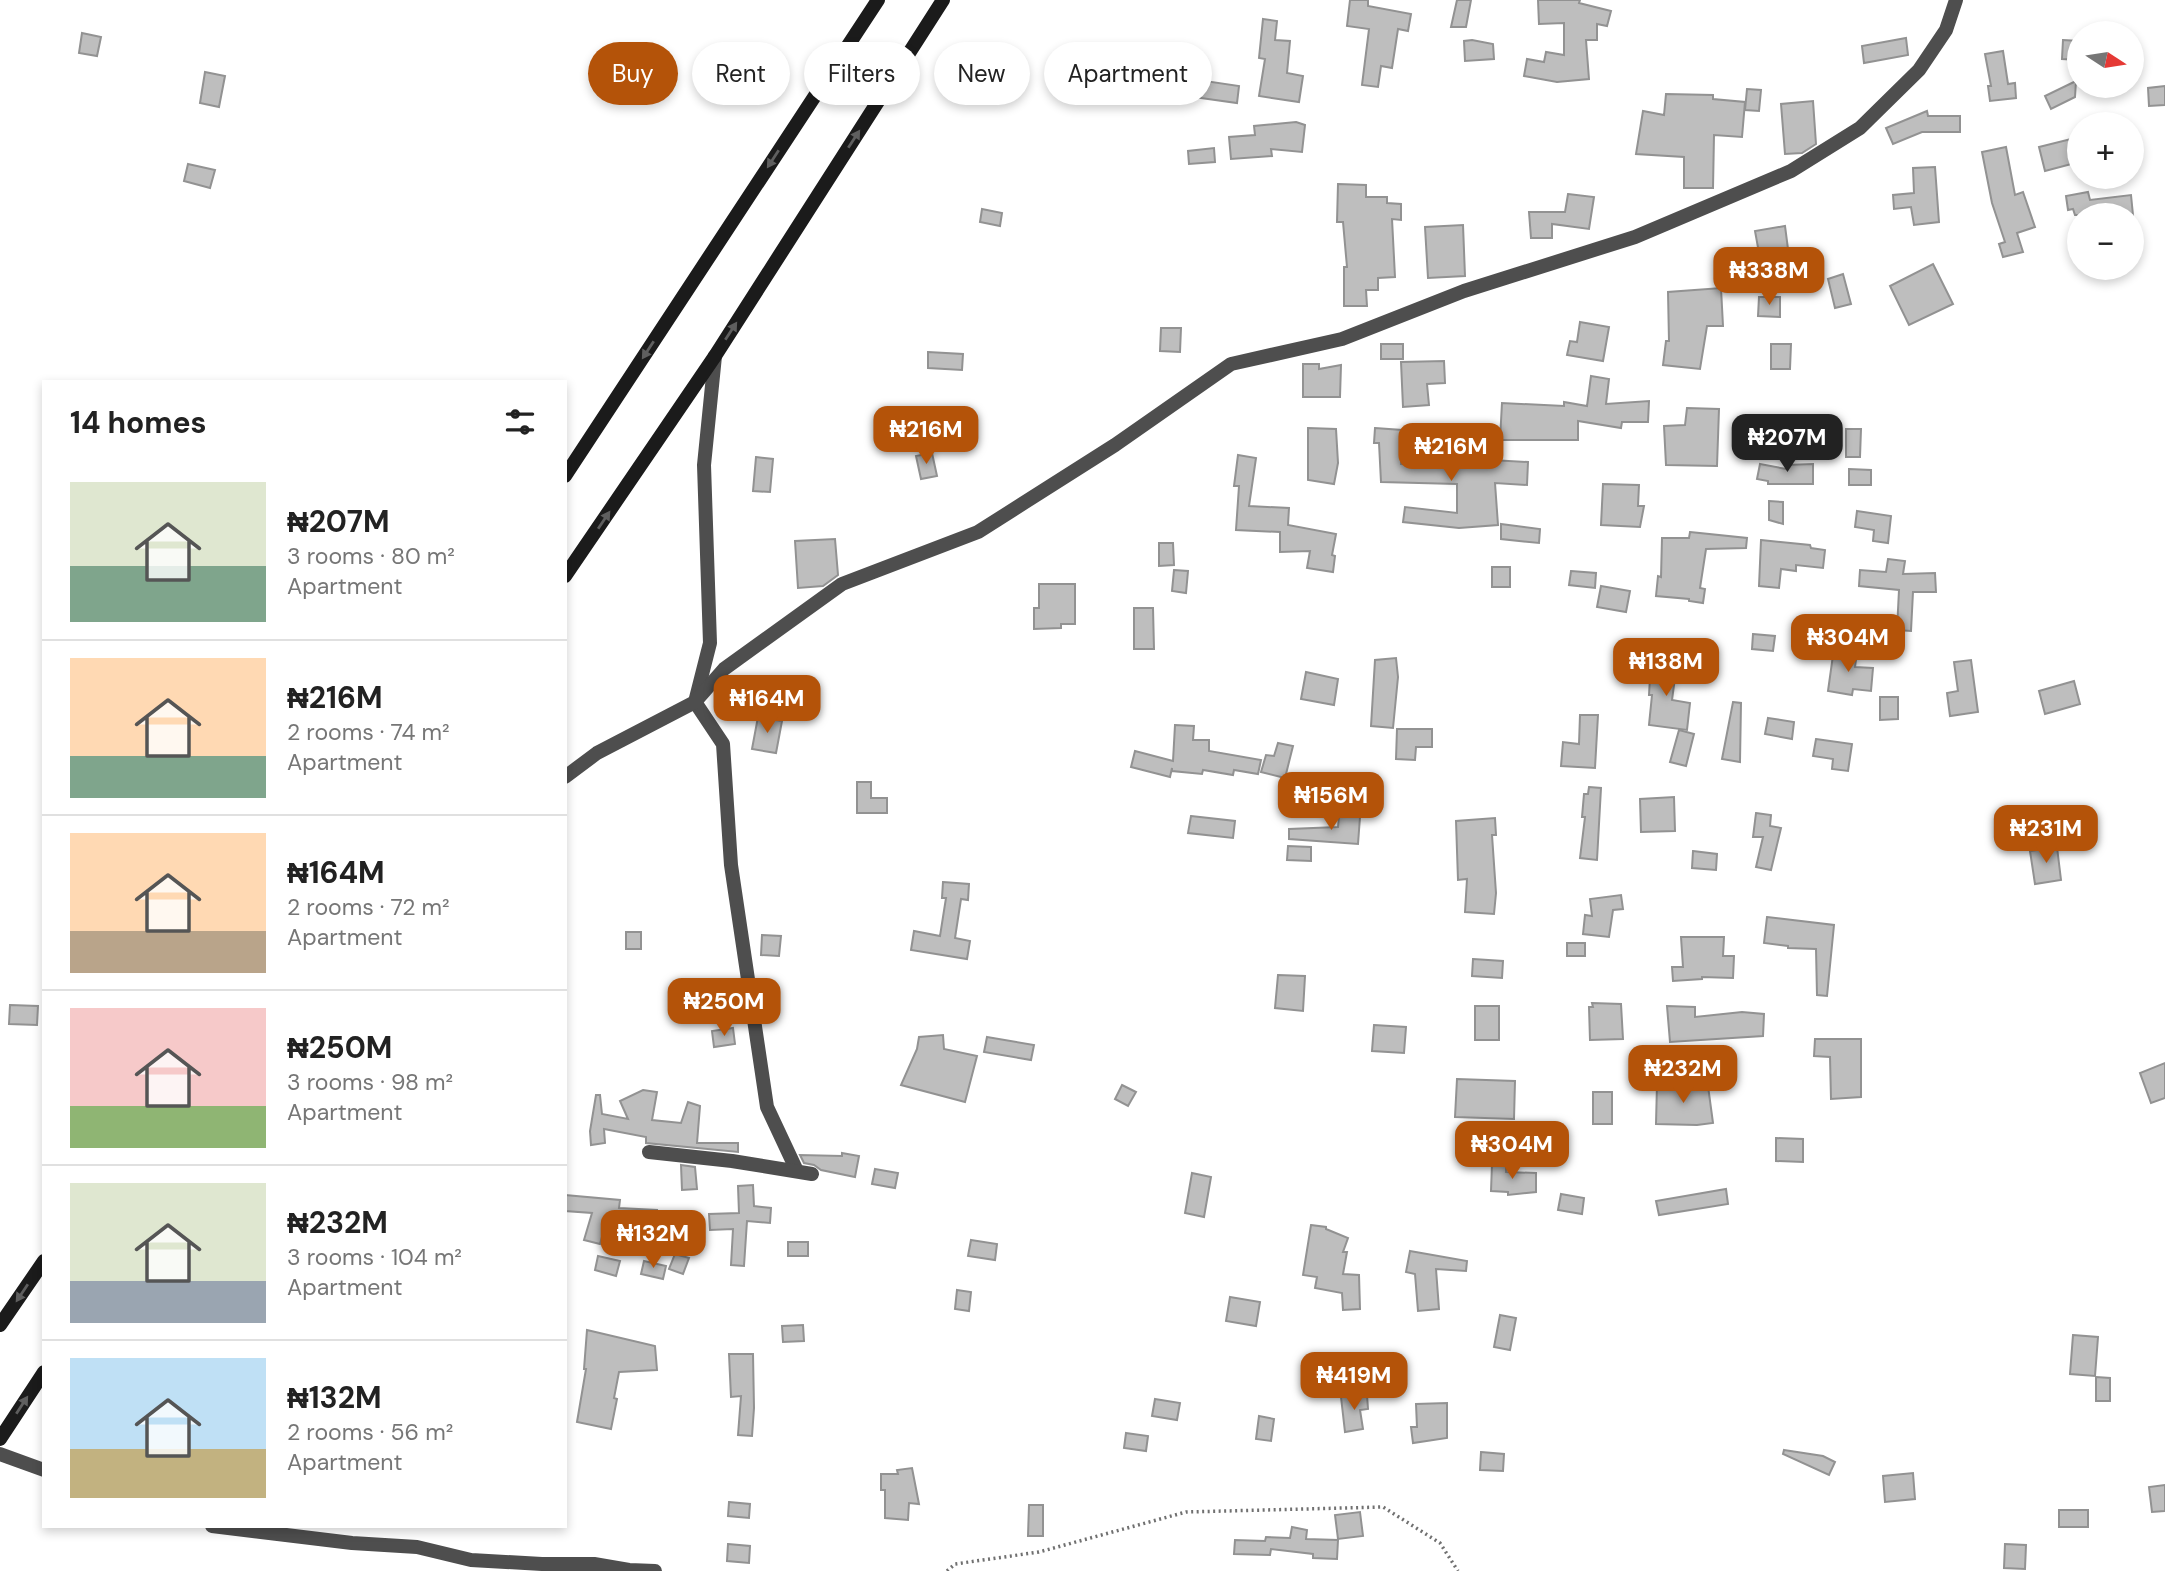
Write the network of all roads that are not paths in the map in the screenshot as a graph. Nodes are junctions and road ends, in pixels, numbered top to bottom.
1 (878, 0) edge
2 (943, 0) edge
3 (1956, 0) edge
4 (715, 356) junction
5 (567, 473) edge
6 (567, 573) edge
7 (695, 702) junction
8 (567, 776) edge
9 (649, 1152) dead end
10 (42, 1264) edge
11 (0, 1325) edge
12 (42, 1375) edge
13 (0, 1439) edge
14 (0, 1454) edge
15 (42, 1469) edge
16 (228, 1528) edge
17 (655, 1571) edge

1 -> 5 street
4 -> 2 street
3 - 7 street
6 -> 4 street
4 - 7 street
7 - 8 street
7 - 9 street
10 -> 11 street
13 -> 12 street
14 - 15 street
16 - 17 street

